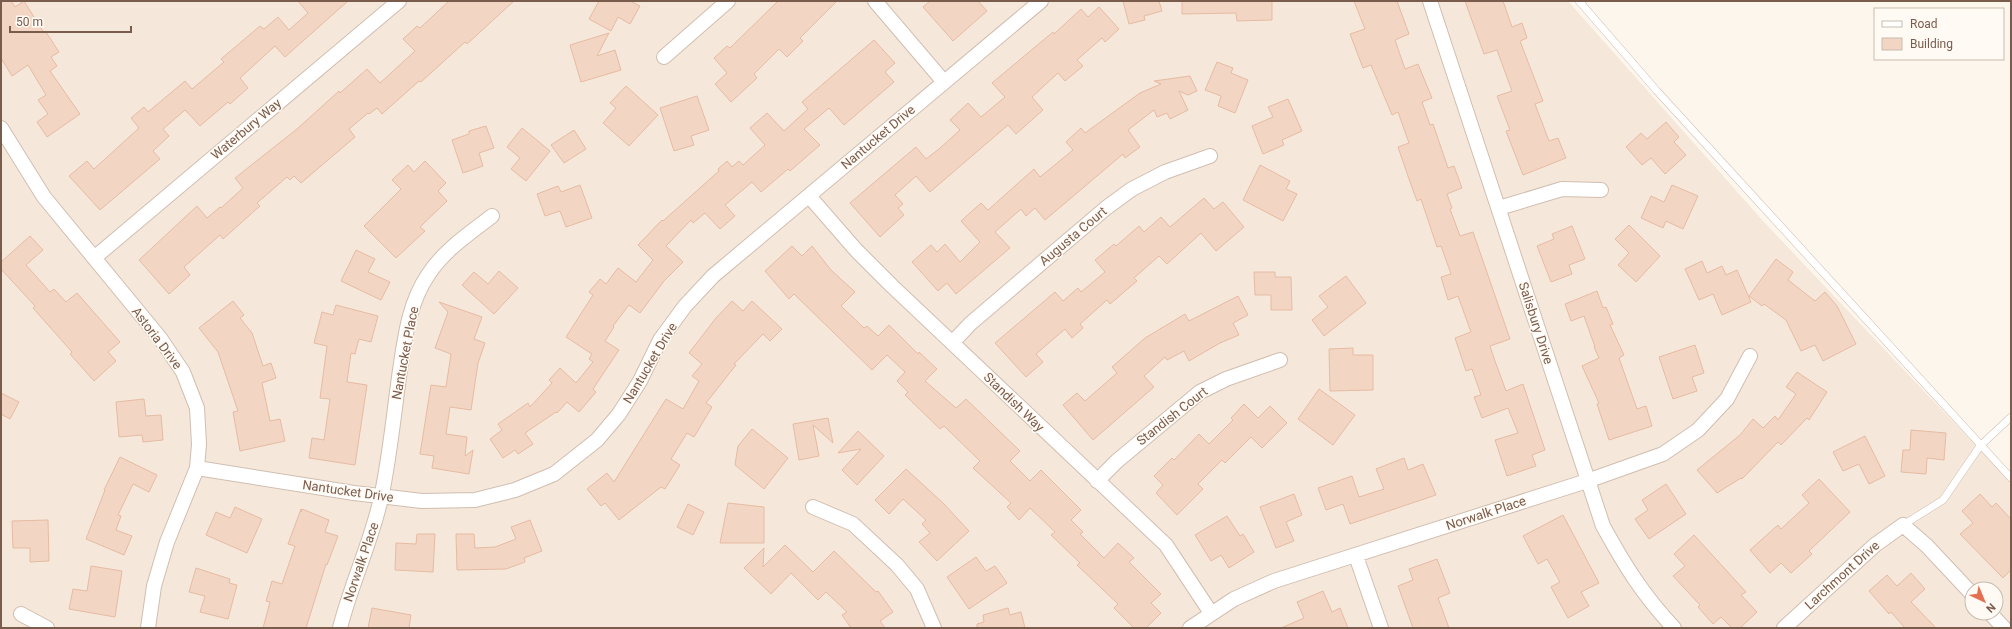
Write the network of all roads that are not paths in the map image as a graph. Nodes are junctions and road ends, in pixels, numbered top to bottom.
1 (399, 1) edge
2 (728, 1) edge
3 (875, 1) edge
4 (1041, 1) edge
5 (1430, 1) edge
6 (1579, 1) edge
7 (664, 57) dead end
8 (944, 82) junction
9 (1, 128) edge
10 (1210, 156) dead end
11 (1600, 190) dead end
12 (809, 196) junction
13 (1499, 208) junction
14 (492, 216) dead end
15 (94, 258) junction
16 (952, 343) junction
17 (1750, 356) dead end
18 (1280, 360) dead end
19 (2011, 417) edge
20 (1980, 446) junction
21 (197, 468) junction
22 (2011, 478) edge
23 (1097, 481) junction
24 (1587, 481) junction
25 (381, 496) junction
26 (813, 507) dead end
27 (1903, 525) junction
28 (1356, 556) junction
29 (1964, 586) edge
30 (1211, 613) junction
31 (21, 614) dead end
32 (47, 628) edge
33 (148, 628) edge
34 (340, 628) edge
35 (934, 628) edge
36 (1190, 628) edge
37 (1380, 628) edge
38 (1674, 628) edge
39 (1784, 628) edge

1 - 15 street, Waterbury Way
2 - 7 street
3 - 8 street
4 - 8 street, Nantucket Drive
5 - 13 street, Salisbury Drive
6 - 20 lane
8 - 12 street, Nantucket Drive
9 - 15 street, Astoria Drive
10 - 16 street, Augusta Court
11 - 13 street
12 - 16 street, Standish Way
12 - 25 street, Nantucket Drive
13 - 24 street, Salisbury Drive
14 - 25 street, Nantucket Place
15 - 21 street, Astoria Drive
16 - 23 street, Standish Way
17 - 24 street, Norwalk Place
18 - 23 street, Standish Court
19 - 20 lane
20 - 22 lane
20 - 27 lane
21 - 25 street, Nantucket Drive
21 - 33 street, Astoria Drive
23 - 30 street, Standish Way
24 - 28 street, Norwalk Place
24 - 38 street, Salisbury Drive
25 - 34 street, Norwalk Place
26 - 35 street
27 - 29 street
27 - 39 street, Larchmont Drive
28 - 30 street, Norwalk Place
28 - 37 street
30 - 36 street, Norwalk Place
31 - 32 street

